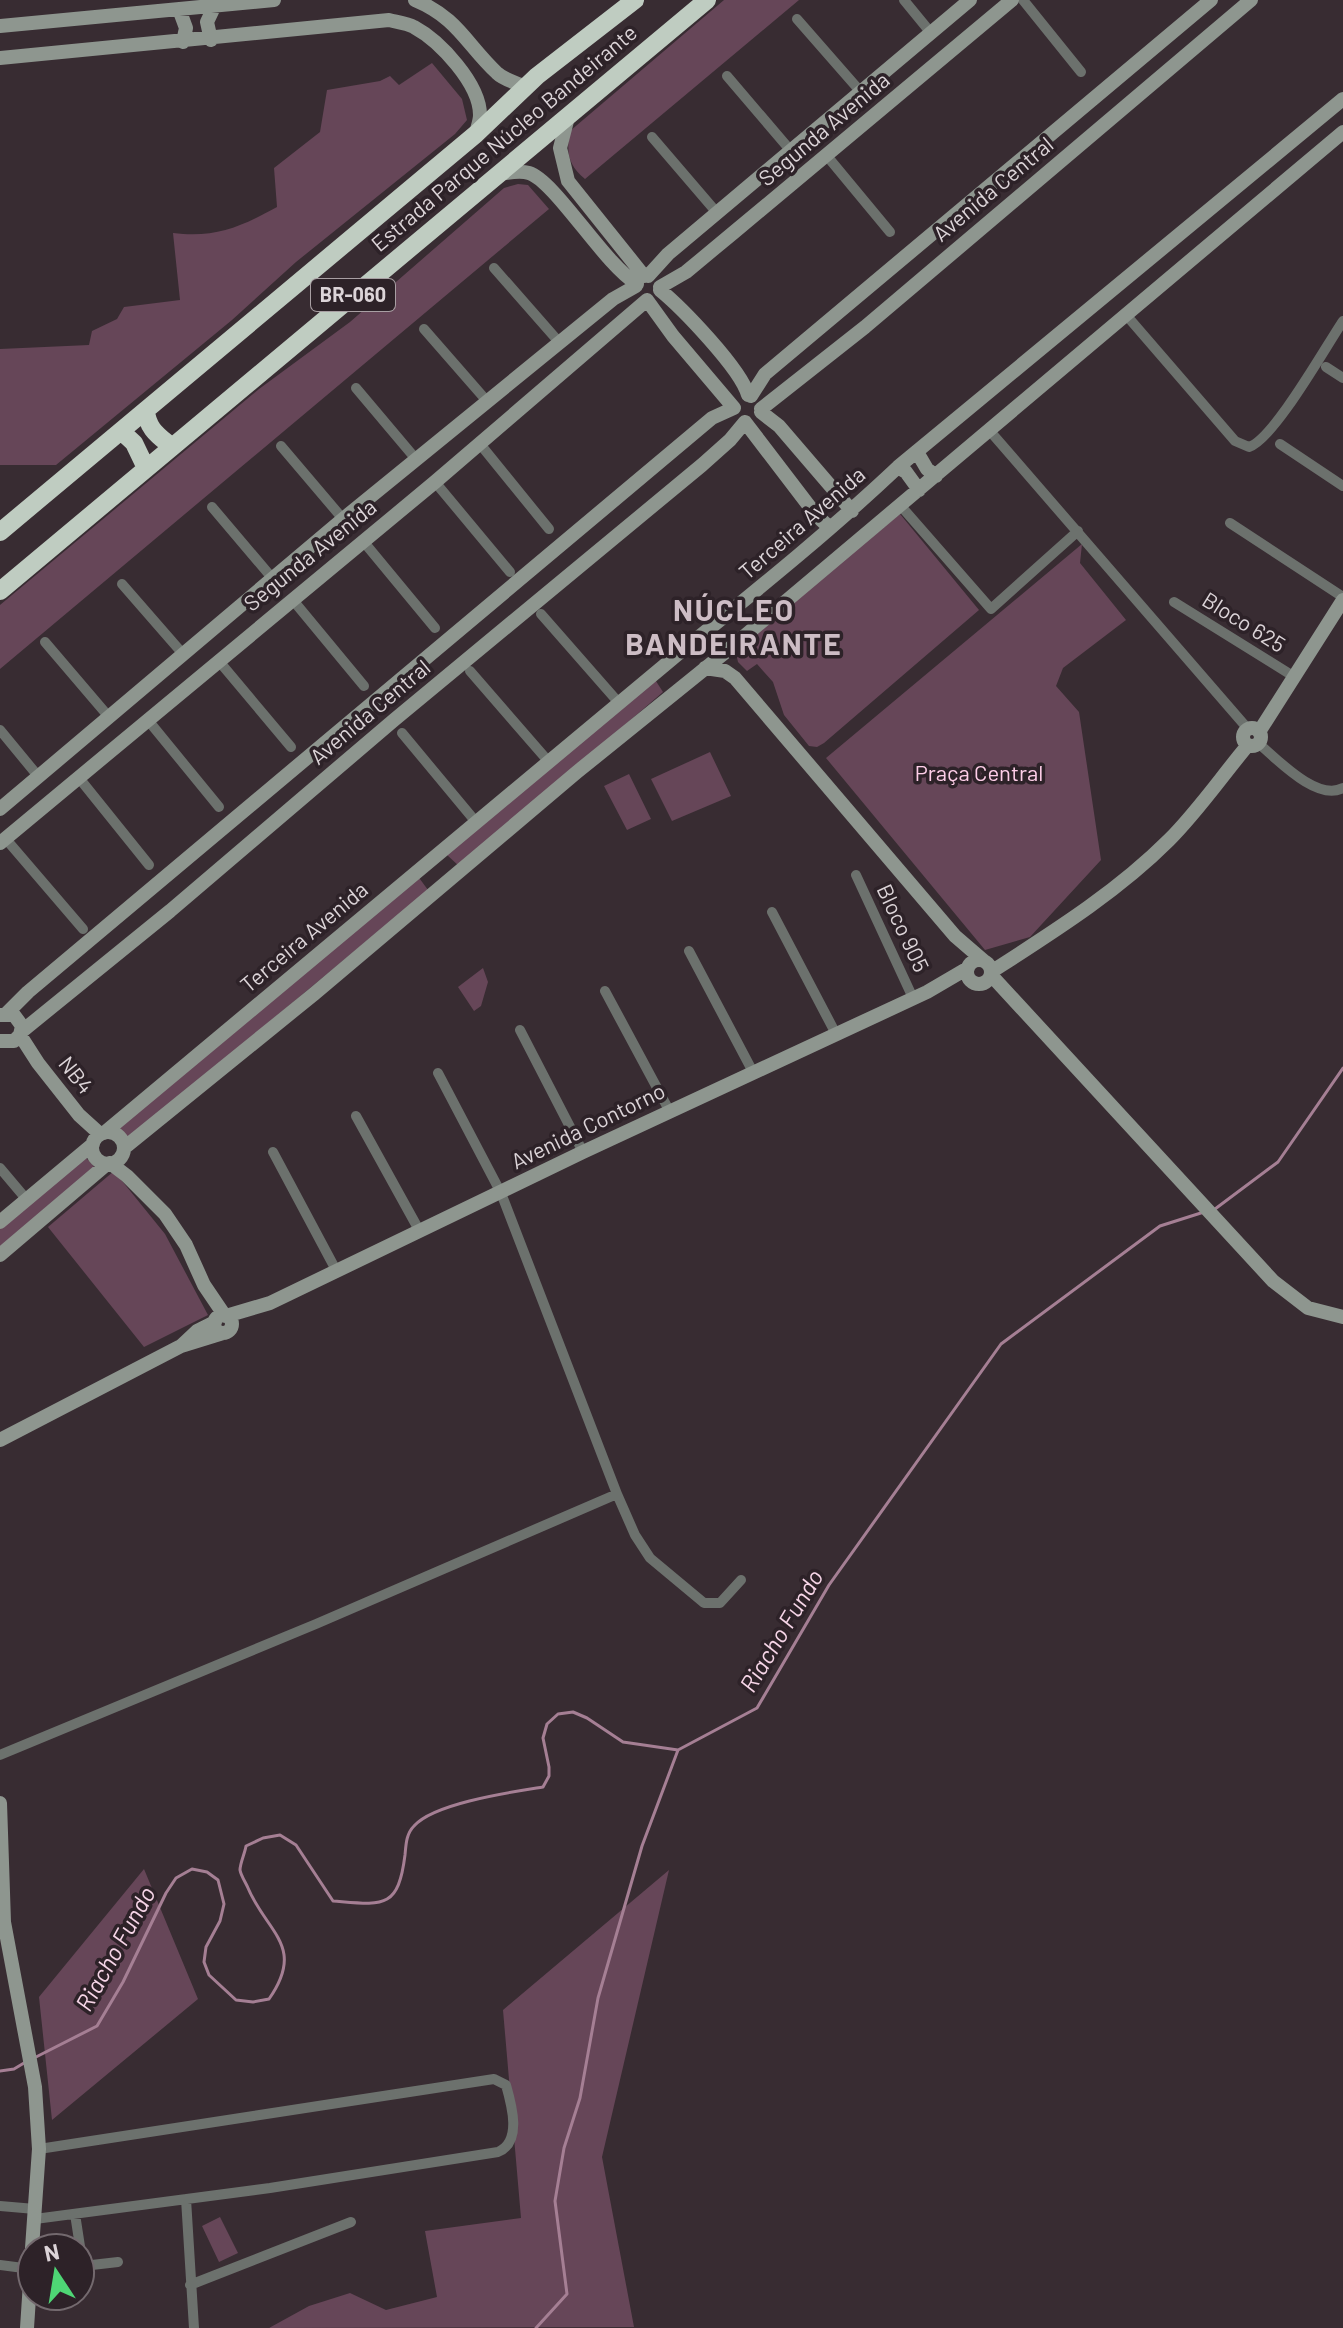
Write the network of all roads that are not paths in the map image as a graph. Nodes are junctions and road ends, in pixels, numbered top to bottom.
1 (274, 0) edge
2 (415, 0) edge
3 (635, 0) edge
4 (707, 0) edge
5 (904, 0) edge
6 (970, 0) edge
7 (1012, 0) edge
8 (1023, 0) edge
9 (1211, 0) edge
10 (1245, 2) edge
11 (215, 5) junction
12 (179, 9) junction
13 (797, 19) dead end
14 (0, 26) edge
15 (461, 30) junction
16 (931, 33) junction
17 (211, 40) junction
18 (183, 42) junction
19 (441, 47) junction
20 (0, 58) edge
21 (898, 59) junction
22 (1081, 72) dead end
23 (879, 75) junction
24 (727, 76) dead end
25 (912, 84) junction
26 (526, 87) junction
27 (860, 91) junction
28 (896, 98) junction
29 (1343, 99) edge
30 (568, 116) junction
31 (1343, 132) edge
32 (476, 134) junction
33 (652, 137) dead end
34 (791, 151) junction
35 (827, 156) junction
36 (498, 174) junction
37 (586, 204) junction
38 (718, 214) junction
39 (572, 216) junction
40 (890, 232) dead end
41 (494, 268) dead end
42 (641, 281) junction
43 (660, 289) junction
44 (1114, 289) junction
45 (647, 300) junction
46 (848, 305) junction
47 (1095, 306) junction
48 (1129, 314) junction
49 (1343, 321) edge
50 (865, 327) junction
51 (1112, 328) junction
52 (424, 329) dead end
53 (559, 342) junction
54 (1326, 367) dead end
55 (1343, 378) edge
56 (356, 388) dead end
57 (749, 396) junction
58 (486, 400) junction
59 (734, 408) junction
60 (146, 410) junction
61 (761, 410) junction
62 (745, 422) junction
63 (989, 430) junction
64 (121, 431) junction
65 (445, 434) junction
66 (480, 444) junction
67 (1280, 444) dead end
68 (281, 446) dead end
69 (172, 447) junction
70 (430, 447) junction
71 (917, 452) junction
72 (463, 457) junction
73 (415, 458) junction
74 (898, 467) junction
75 (146, 468) junction
76 (449, 470) junction
77 (936, 476) junction
78 (435, 482) junction
79 (1343, 486) edge
80 (919, 490) junction
81 (837, 496) junction
82 (900, 505) junction
83 (212, 507) dead end
84 (852, 511) junction
85 (816, 515) junction
86 (343, 519) junction
87 (1230, 523) dead end
88 (830, 528) junction
89 (549, 529) dead end
90 (1078, 531) junction
91 (0, 532) edge
92 (363, 541) junction
93 (514, 577) junction
94 (273, 579) junction
95 (122, 584) dead end
96 (0, 591) edge
97 (505, 594) junction
98 (1343, 598) edge
99 (292, 599) junction
100 (1174, 602) dead end
101 (533, 610) junction
102 (435, 628) dead end
103 (45, 642) dead end
104 (728, 650) junction
105 (183, 654) junction
106 (678, 654) junction
107 (218, 660) junction
108 (470, 671) dead end
109 (699, 673) junction
110 (653, 675) junction
111 (1293, 676) junction
112 (735, 678) junction
113 (148, 683) junction
114 (364, 686) dead end
115 (675, 692) junction
116 (130, 699) junction
117 (166, 703) junction
118 (619, 703) junction
119 (109, 717) junction
120 (147, 719) junction
121 (0, 730) edge
122 (402, 733) dead end
123 (1253, 737) junction
124 (291, 747) dead end
125 (549, 762) junction
126 (38, 776) junction
127 (79, 778) junction
128 (1343, 788) edge
129 (271, 789) junction
130 (219, 807) dead end
131 (0, 809) edge
132 (247, 810) junction
133 (287, 812) junction
134 (476, 822) junction
135 (270, 825) junction
136 (3, 841) edge
137 (438, 854) junction
138 (149, 865) dead end
139 (416, 872) junction
140 (456, 874) junction
141 (856, 875) dead end
142 (435, 892) junction
143 (772, 912) dead end
144 (83, 929) dead end
145 (689, 951) dead end
146 (981, 972) junction
147 (605, 991) dead end
148 (920, 995) junction
149 (3, 1012) edge
150 (520, 1030) dead end
151 (836, 1034) junction
152 (10, 1041) edge
153 (753, 1072) junction
154 (438, 1073) dead end
155 (670, 1112) junction
156 (356, 1116) dead end
157 (98, 1138) junction
158 (273, 1152) dead end
159 (583, 1152) junction
160 (116, 1158) junction
161 (0, 1168) edge
162 (501, 1193) junction
163 (27, 1200) junction
164 (0, 1222) edge
165 (419, 1230) junction
166 (0, 1255) edge
167 (336, 1270) junction
168 (1343, 1317) edge
169 (223, 1322) junction
170 (0, 1440) edge
171 (617, 1494) junction
172 (741, 1580) dead end
173 (0, 1755) edge
174 (0, 1803) edge
175 (39, 2149) junction
176 (186, 2199) junction
177 (0, 2206) edge
178 (35, 2214) junction
179 (75, 2214) junction
180 (351, 2222) dead end
181 (34, 2232) edge
182 (118, 2262) dead end
183 (190, 2285) junction
184 (194, 2328) edge

1 - 11 street
2 - 15 street
3 - 26 highway, Estrada Parque Núcleo Bandeirante / BR-060
4 - 30 highway, Estrada Parque Núcleo Bandeirante / BR-060
5 - 16 street
6 - 16 street, Segunda Avenida
7 - 25 street, Segunda Avenida
8 - 22 street
9 - 46 street, Avenida Central
10 - 50 street, Avenida Central
11 - 12 street
11 - 17 street
12 - 14 street
12 - 18 street
13 - 27 street
15 - 19 street
15 - 26 street
16 - 21 street, Segunda Avenida
17 - 18 street
17 - 19 street
18 - 20 street
19 - 32 street
21 - 23 street, Segunda Avenida
21 - 25 street
23 - 27 street, Segunda Avenida
23 - 28 street
24 - 34 street
25 - 28 street, Segunda Avenida
26 - 32 highway, Estrada Parque Núcleo Bandeirante / BR-060
27 - 34 street, Segunda Avenida
28 - 35 street, Segunda Avenida
29 - 44 street, Terceira Avenida
30 - 36 highway, Estrada Parque Núcleo Bandeirante / BR-060
30 - 37 street
31 - 48 street
32 - 60 highway, Estrada Parque Núcleo Bandeirante / BR-060
33 - 38 street
34 - 38 street, Segunda Avenida
35 - 40 street
35 - 43 street, Segunda Avenida
36 - 39 street
36 - 69 highway, Estrada Parque Núcleo Bandeirante / BR-060
37 - 39 street
37 - 42 street
38 - 42 street, Segunda Avenida
39 - 42 street
41 - 53 street
42 - 43 street
42 - 45 street
42 - 53 street, Segunda Avenida
43 - 45 street
43 - 57 street
44 - 47 street, Terceira Avenida
44 - 48 street
45 - 59 street
45 - 66 street, Segunda Avenida
46 - 50 street
46 - 57 street, Avenida Central
47 - 51 street
47 - 71 street, Terceira Avenida
48 - 49 street
48 - 51 street
50 - 61 street, Avenida Central
51 - 63 street
52 - 58 street
53 - 58 street, Segunda Avenida
54 - 55 street
56 - 73 street
57 - 59 street
57 - 61 street
58 - 65 street, Segunda Avenida
59 - 62 street
59 - 93 street, Avenida Central
60 - 64 highway, Estrada Parque Núcleo Bandeirante / BR-060
60 - 69 highway
61 - 62 street
61 - 81 street
62 - 85 street
62 - 101 street, Avenida Central
63 - 77 street
63 - 90 street
64 - 75 highway
64 - 91 highway, Estrada Parque Núcleo Bandeirante / BR-060
65 - 70 street, Segunda Avenida
65 - 72 street
66 - 72 street, Segunda Avenida
66 - 89 street
67 - 79 street
68 - 86 street
69 - 75 highway, Estrada Parque Núcleo Bandeirante / BR-060
70 - 73 street, Segunda Avenida
70 - 76 street
71 - 74 street, Terceira Avenida
71 - 77 street
72 - 76 street, Segunda Avenida
73 - 86 street, Segunda Avenida
74 - 80 street
74 - 84 street, Terceira Avenida
75 - 96 highway, Estrada Parque Núcleo Bandeirante / BR-060
76 - 78 street, Segunda Avenida
77 - 80 street
78 - 92 street, Segunda Avenida
78 - 93 street
80 - 82 street
81 - 84 street
81 - 85 street
82 - 90 street
82 - 104 street
83 - 94 street
84 - 88 street, Terceira Avenida
85 - 88 street
86 - 94 street, Segunda Avenida
87 - 98 street
88 - 106 street, Terceira Avenida
90 - 123 street
92 - 99 street, Segunda Avenida
92 - 102 street
93 - 97 street, Avenida Central
93 - 101 street
94 - 105 street, Segunda Avenida
95 - 105 street
97 - 101 street
97 - 129 street, Avenida Central
98 - 111 street, Avenida Contorno
99 - 107 street, Segunda Avenida
99 - 114 street
100 - 111 street, Bloco 625
101 - 118 street
101 - 133 street, Avenida Central
103 - 119 street
104 - 109 street
104 - 112 street
105 - 113 street, Segunda Avenida
106 - 109 street
106 - 110 street, Terceira Avenida
107 - 117 street, Segunda Avenida
107 - 124 street
108 - 125 street
109 - 112 street
109 - 115 street
110 - 115 street
110 - 118 street, Terceira Avenida
111 - 123 street, Avenida Contorno
112 - 146 street
113 - 116 street, Segunda Avenida
113 - 117 street
115 - 140 street
116 - 119 street, Segunda Avenida
116 - 120 street
117 - 120 street, Segunda Avenida
118 - 125 street, Terceira Avenida
119 - 126 street, Segunda Avenida
120 - 127 street, Segunda Avenida
120 - 130 street
121 - 126 street
122 - 134 street
123 - 128 street
123 - 146 street, Avenida Contorno
125 - 134 street, Terceira Avenida
126 - 131 street, Segunda Avenida
127 - 136 street, Segunda Avenida
127 - 138 street
129 - 132 street, Avenida Central
129 - 133 street
132 - 135 street
132 - 149 street, Avenida Central
133 - 135 street, Avenida Central
134 - 137 street, Terceira Avenida
135 - 152 street, Avenida Central
136 - 144 street
137 - 139 street, Terceira Avenida
137 - 140 street
139 - 142 street
139 - 157 street, Terceira Avenida
140 - 142 street
141 - 148 street, Bloco 905
142 - 160 street
143 - 151 street
145 - 153 street
146 - 148 street, Avenida Contorno
146 - 168 street
147 - 155 street
148 - 151 street, Avenida Contorno
149 - 152 street, NB4
150 - 159 street
151 - 153 street, Avenida Contorno
152 - 157 street, NB4
153 - 155 street, Avenida Contorno
154 - 162 street
155 - 159 street, Avenida Contorno
156 - 165 street
157 - 160 street
157 - 160 street
157 - 163 street, Terceira Avenida
158 - 167 street
159 - 162 street, Avenida Contorno
160 - 166 street
160 - 169 street
161 - 163 street
162 - 165 street, Avenida Contorno
162 - 171 street
163 - 164 street, Terceira Avenida
165 - 167 street, Avenida Contorno
167 - 169 street, Avenida Contorno
169 - 170 street, Avenida Contorno
171 - 172 street
171 - 173 street
174 - 175 street
175 - 176 street
175 - 178 street
176 - 179 street
176 - 183 street
177 - 178 street
178 - 179 street
178 - 181 street
179 - 182 street
180 - 183 street
183 - 184 street

